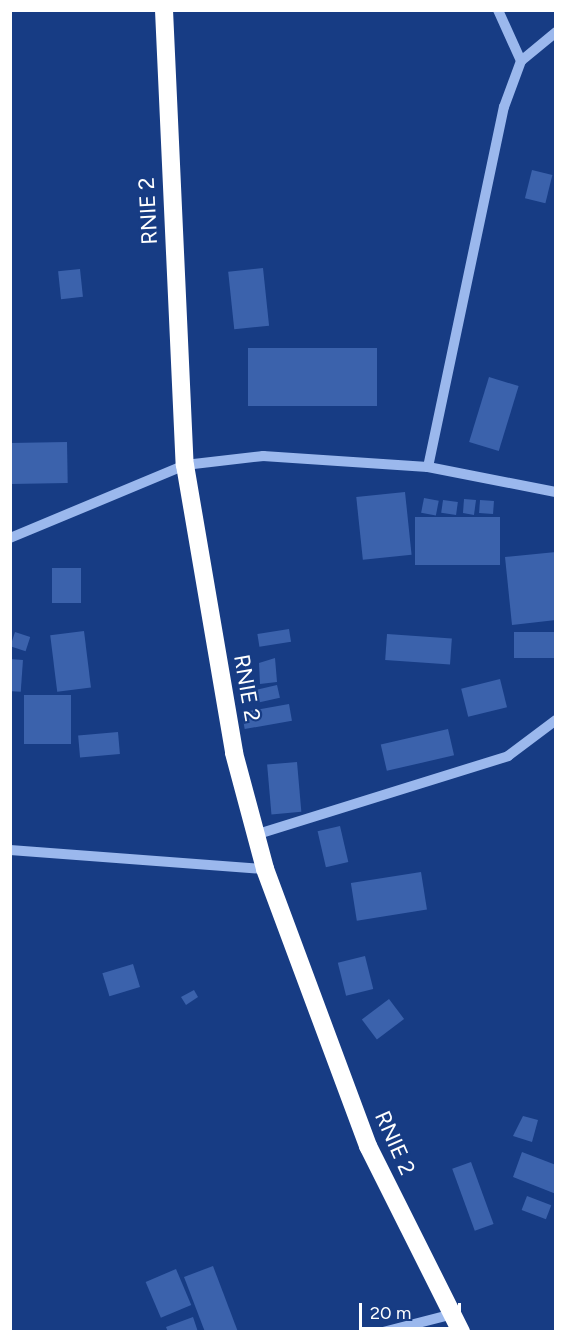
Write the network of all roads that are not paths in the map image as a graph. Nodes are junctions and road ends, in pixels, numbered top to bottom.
1 (164, 10) edge
2 (498, 10) edge
3 (555, 32) edge
4 (521, 61) junction
5 (184, 465) junction
6 (428, 467) junction
7 (555, 492) edge
8 (10, 538) edge
9 (555, 720) edge
10 (255, 835) junction
11 (10, 850) edge
12 (265, 869) junction
13 (453, 1314) junction
14 (383, 1332) edge
15 (461, 1332) edge

1 - 5 highway, RNIE 2 / RNIE 2
2 - 4 street
3 - 4 street
4 - 6 street
5 - 6 street
5 - 8 street
5 - 10 highway, RNIE 2 / RNIE 2
6 - 7 street
9 - 10 street
10 - 12 highway, RNIE 2 / RNIE 2
11 - 12 street
12 - 13 highway, RNIE 2 / RNIE 2
13 - 14 street
13 - 15 highway, RNIE 2 / RNIE 2

